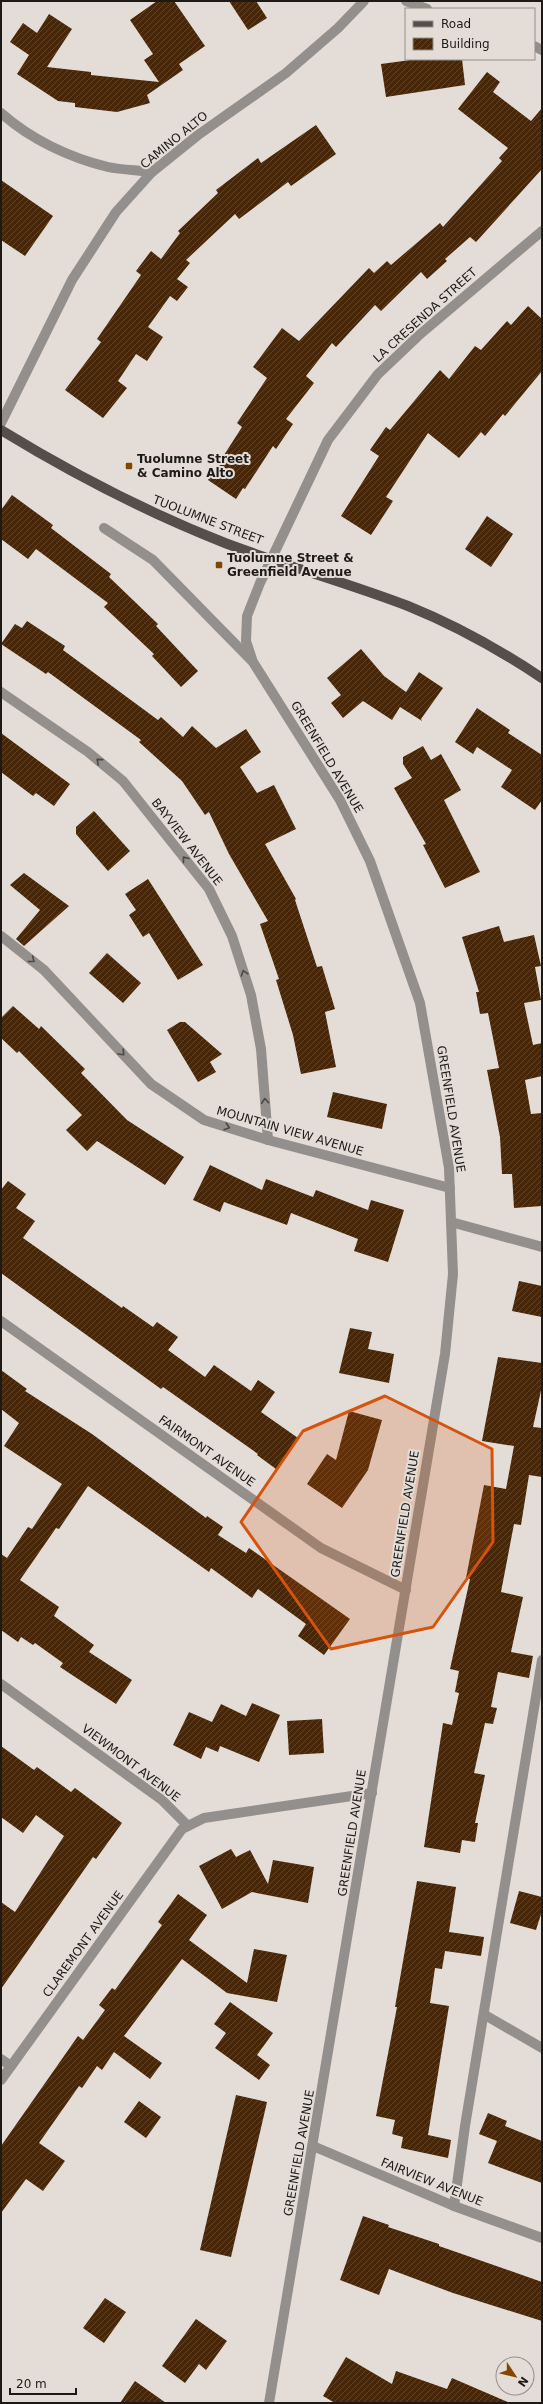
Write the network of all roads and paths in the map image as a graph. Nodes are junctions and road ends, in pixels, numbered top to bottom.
1 (364, 1) edge
2 (406, 1) edge
3 (424, 8) edge
4 (1, 113) edge
5 (152, 172) junction
6 (542, 231) edge
7 (1, 424) edge
8 (1, 430) edge
9 (104, 528) dead end
10 (272, 558) junction
11 (253, 662) junction
12 (542, 678) edge
13 (1, 692) edge
14 (1, 936) edge
15 (268, 1140) junction
16 (450, 1188) junction
17 (451, 1222) junction
18 (542, 1248) edge
19 (1, 1321) edge
20 (406, 1590) junction
21 (542, 1660) edge
22 (1, 1684) edge
23 (372, 1794) junction
24 (188, 1826) junction
25 (485, 2015) junction
26 (542, 2048) edge
27 (1, 2059) edge
28 (11, 2066) junction
29 (1, 2080) edge
30 (313, 2146) junction
31 (454, 2206) junction
32 (542, 2238) edge
33 (269, 2403) edge

1 - 5 street, CAMINO ALTO
2 - 3 street
4 - 5 street
5 - 7 street, CAMINO ALTO
6 - 10 street, LA CRESENDA STREET
8 - 10 main road, TUOLUMNE STREET
9 - 11 street, GREENFIELD AVENUE
10 - 11 street, GREENFIELD AVENUE
10 - 12 main road, TUOLUMNE STREET
11 - 16 street, GREENFIELD AVENUE
15 -> 13 street, BAYVIEW AVENUE
14 -> 15 street, MOUNTAIN VIEW AVENUE
15 - 16 street, MOUNTAIN VIEW AVENUE
16 - 17 street, GREENFIELD AVENUE
17 - 18 street
17 - 20 street, GREENFIELD AVENUE
19 - 20 street, FAIRMONT AVENUE
20 - 23 street, GREENFIELD AVENUE
21 - 25 street
22 - 24 street, VIEWMONT AVENUE
23 - 24 street
23 - 30 street, GREENFIELD AVENUE
24 - 28 street, CLAREMONT AVENUE
25 - 26 street
25 - 31 street
27 - 28 street
28 - 29 street, CLAREMONT AVENUE
30 - 31 street, FAIRVIEW AVENUE
30 - 33 street, GREENFIELD AVENUE
31 - 32 street, FAIRVIEW AVENUE

